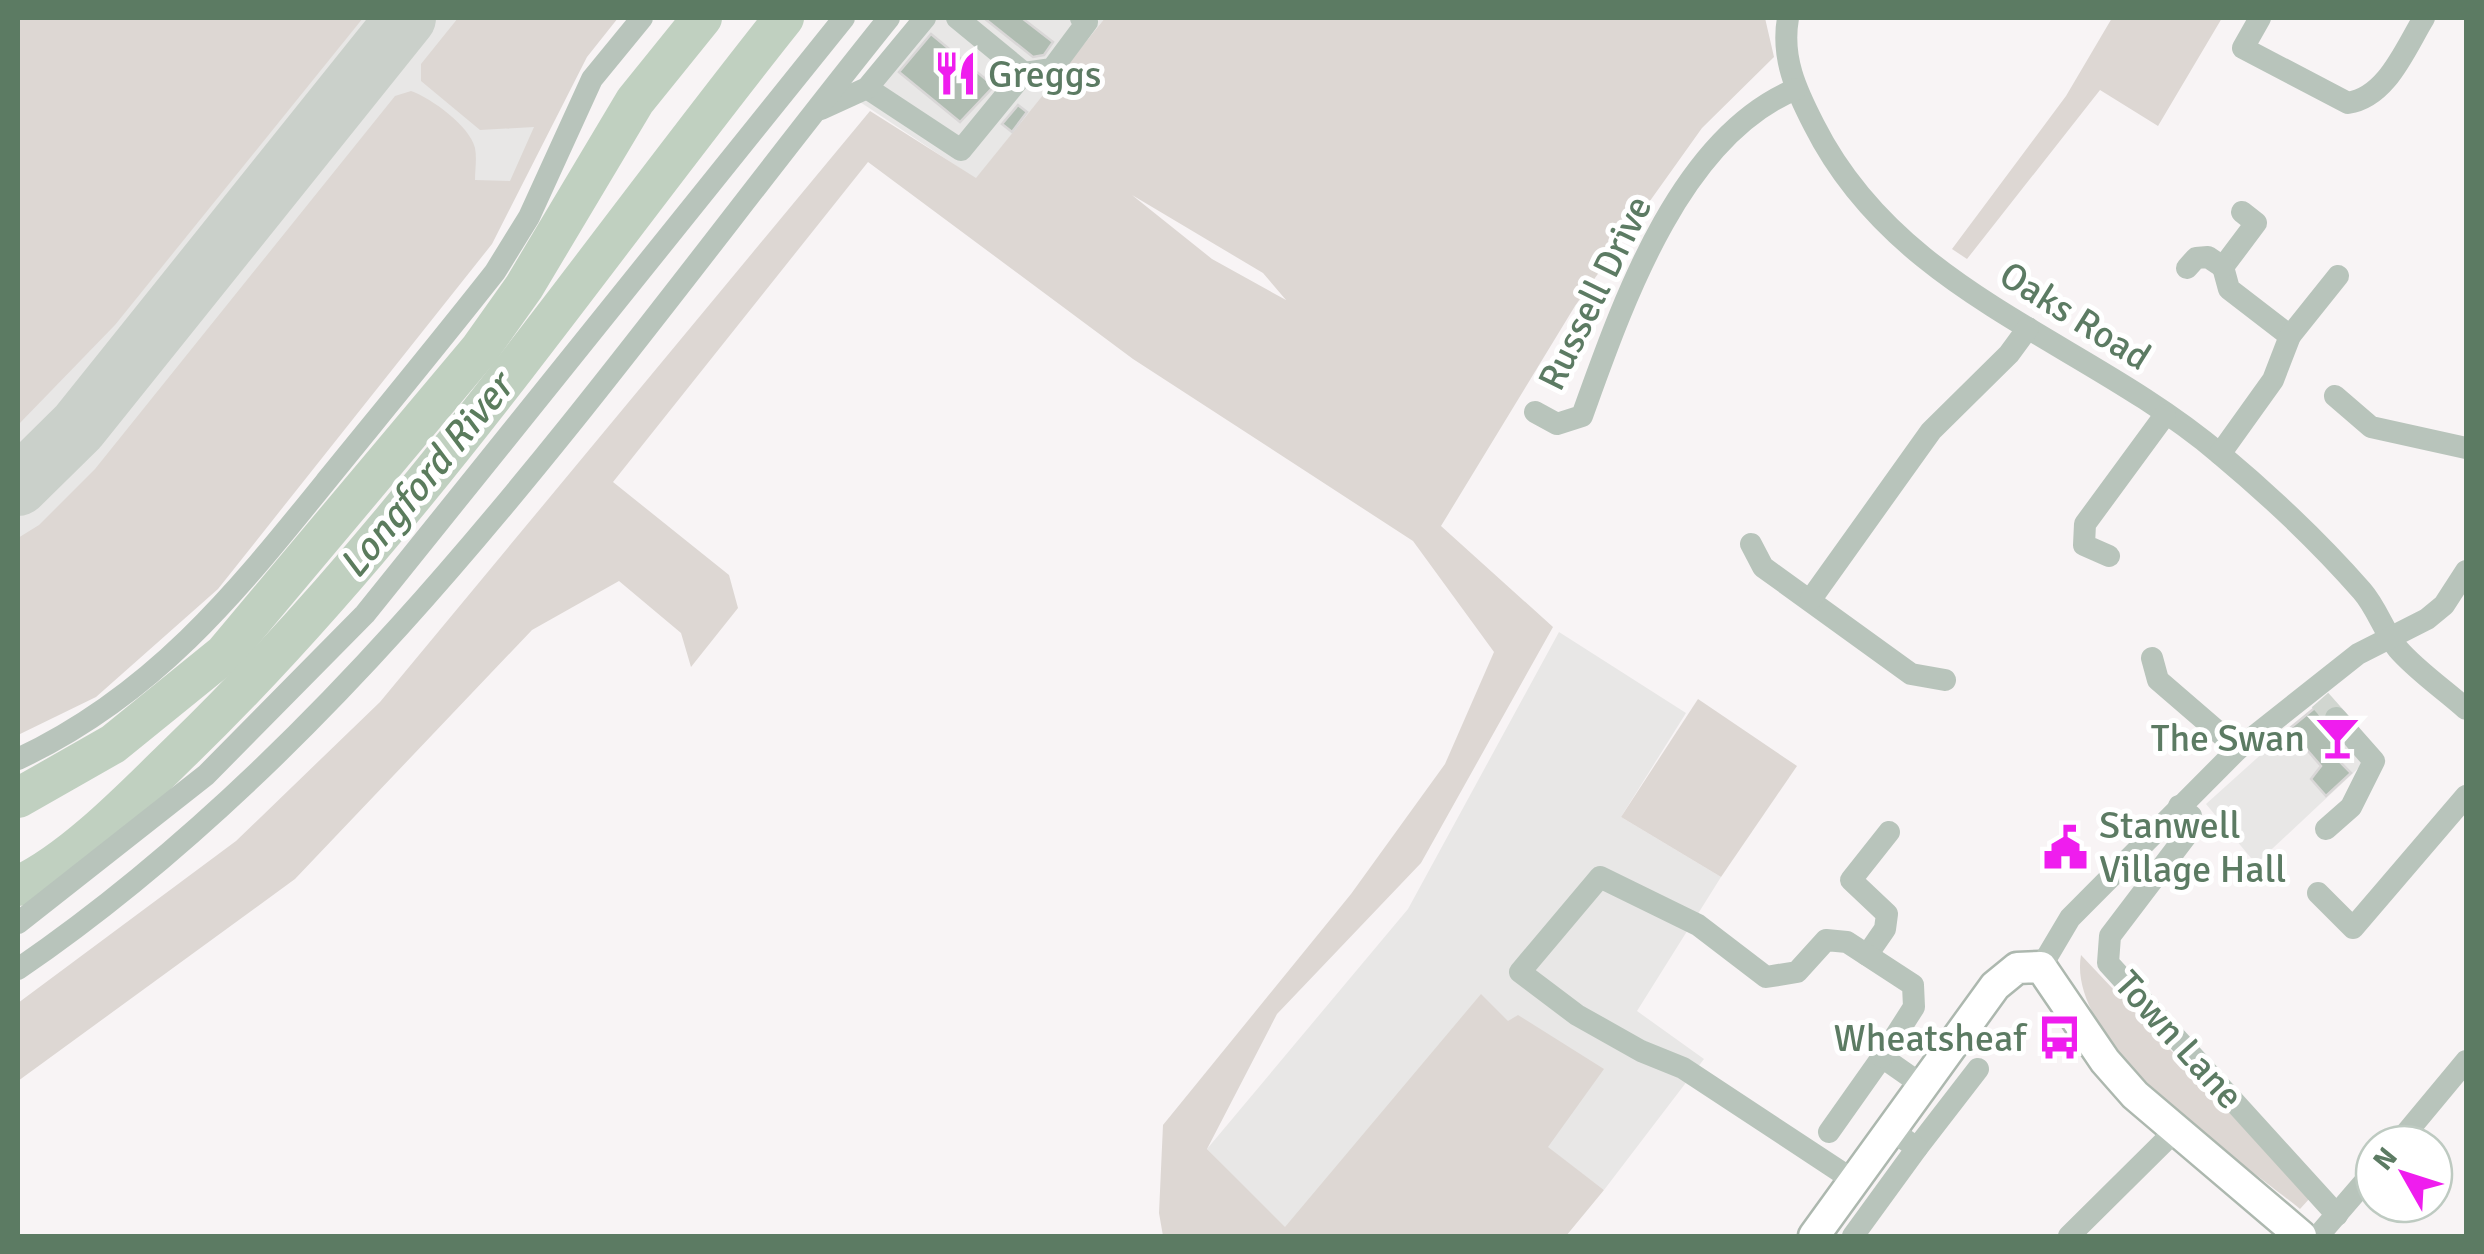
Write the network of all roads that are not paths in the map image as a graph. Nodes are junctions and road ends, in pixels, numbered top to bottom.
1 (642, 18) edge
2 (844, 18) edge
3 (889, 18) edge
4 (924, 18) edge
5 (957, 18) edge
6 (1081, 18) edge
7 (1788, 18) edge
8 (2260, 18) edge
9 (2424, 18) edge
10 (1024, 72) junction
11 (867, 88) junction
12 (1796, 89) junction
13 (809, 117) junction
14 (2242, 212) dead end
15 (2188, 268) dead end
16 (2338, 276) dead end
17 (2226, 278) junction
18 (2028, 328) junction
19 (2290, 336) junction
20 (2335, 396) dead end
21 (1536, 412) dead end
22 (2165, 415) junction
23 (2466, 448) edge
24 (2220, 454) junction
25 (1751, 544) dead end
26 (2110, 556) dead end
27 (2466, 571) edge
28 (1811, 599) junction
29 (2391, 636) junction
30 (2152, 658) dead end
31 (1945, 680) dead end
32 (2322, 702) junction
33 (2466, 709) edge
34 (2238, 749) junction
35 (18, 759) edge
36 (2466, 796) edge
37 (2179, 806) junction
38 (2326, 829) dead end
39 (1889, 832) dead end
40 (2318, 893) dead end
41 (18, 923) edge
42 (1867, 956) junction
43 (2041, 967) junction
44 (18, 969) edge
45 (1882, 1057) junction
46 (2466, 1061) edge
47 (1978, 1070) dead end
48 (1922, 1085) junction
49 (2414, 1124) edge
50 (1891, 1130) junction
51 (2177, 1130) junction
52 (1829, 1132) dead end
53 (1917, 1148) junction
54 (1856, 1182) junction
55 (2354, 1195) edge
56 (2337, 1215) junction
57 (1814, 1236) edge
58 (1853, 1236) edge
59 (2069, 1236) edge
60 (2302, 1236) edge
61 (2318, 1236) edge

1 - 35 street
2 - 41 street
3 - 13 street
4 - 11 street
5 - 10 street
6 - 10 street
7 - 12 street, Oaks Road
8 - 9 street
10 - 11 street
11 - 13 street
12 - 18 street, Oaks Road
12 - 21 street, Russell Drive
13 - 44 street
14 - 17 street
15 - 17 street
16 - 19 street
17 - 19 street
18 - 22 street, Oaks Road
18 - 28 street
19 - 24 street
20 - 23 street
22 - 24 street, Oaks Road
22 - 26 street
24 - 29 street, Oaks Road
25 - 28 street
27 - 29 street
28 - 31 street
29 - 32 street
29 - 33 street, Oaks Road
30 - 34 street
32 - 34 street
32 - 38 street
34 - 37 street
36 - 40 street
37 - 43 street
37 - 56 street, Town Lane
39 - 42 street
42 - 45 street
42 - 54 street
43 - 48 main road
43 - 51 main road, Town Lane
45 - 48 street
45 - 52 street
46 - 49 street
47 - 53 street
48 - 50 main road
50 - 53 street
50 - 54 main road
51 - 59 street
51 - 60 main road, Town Lane
53 - 58 street
54 - 57 main road
55 - 56 street
56 - 61 street

